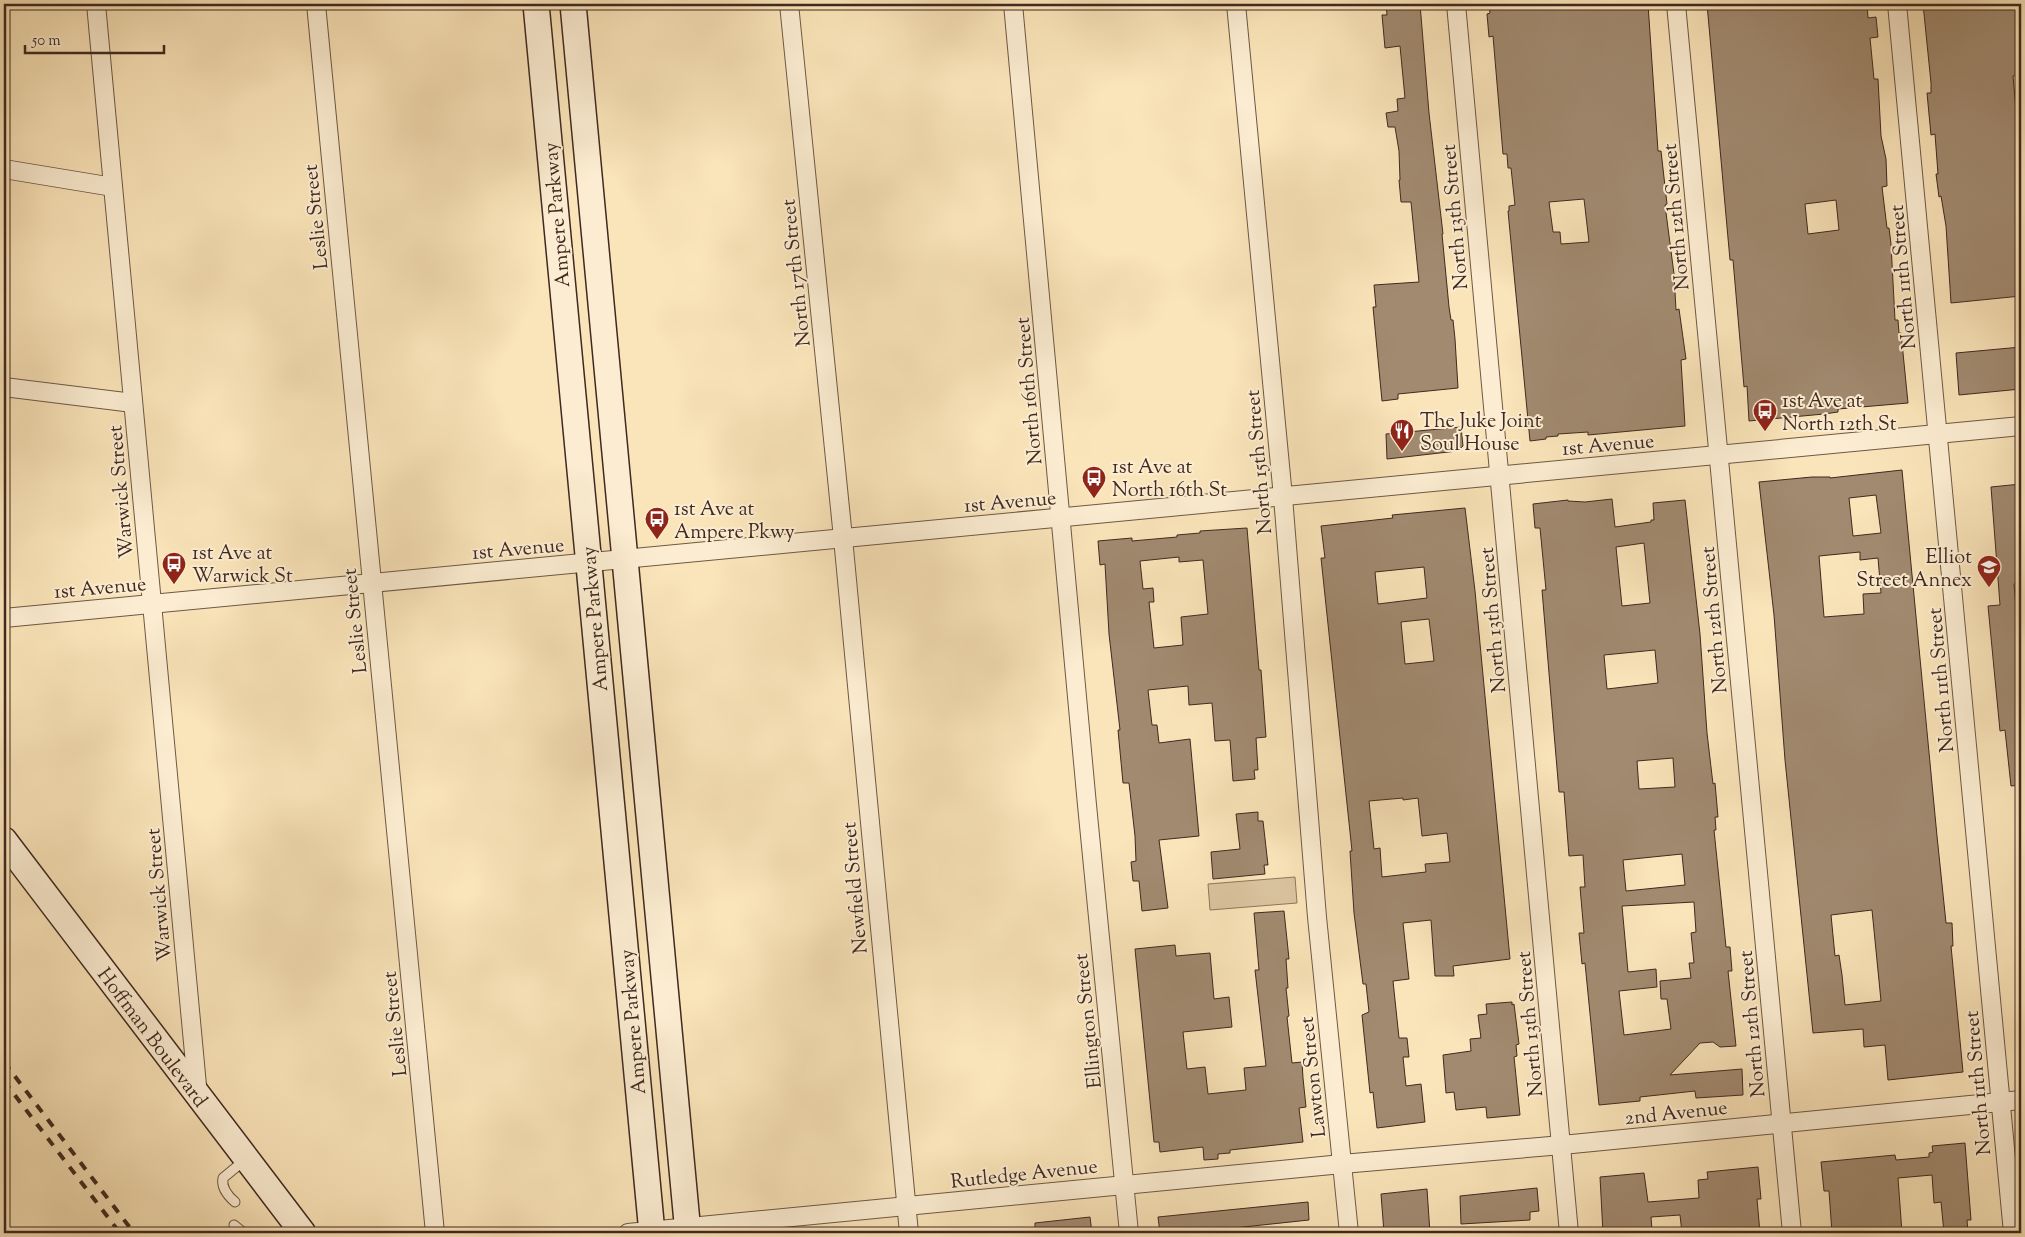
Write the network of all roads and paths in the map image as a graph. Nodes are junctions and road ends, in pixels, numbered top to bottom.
1 (96, 4) edge
2 (316, 4) edge
3 (536, 4) edge
4 (573, 4) edge
5 (789, 4) edge
6 (1013, 4) edge
7 (1236, 4) edge
8 (1456, 4) edge
9 (1676, 4) edge
10 (1897, 4) edge
11 (4, 169) edge
12 (113, 187) junction
13 (4, 387) edge
14 (133, 403) junction
15 (2021, 426) edge
16 (1938, 434) junction
17 (1719, 455) junction
18 (1500, 476) junction
19 (1283, 496) junction
20 (1061, 517) junction
21 (843, 538) junction
22 (625, 559) junction
23 (588, 562) junction
24 (372, 582) junction
25 (152, 604) junction
26 (4, 618) edge
27 (1087, 805) joint
28 (4, 840) edge
29 (1317, 917) joint
30 (198, 1096) junction
31 (2021, 1100) edge
32 (2000, 1102) junction
33 (1782, 1122) junction
34 (1562, 1145) junction
35 (1425, 1157) joint
36 (246, 1159) junction
37 (1342, 1164) junction
38 (1124, 1185) junction
39 (226, 1206) dead end
40 (906, 1207) junction
41 (243, 1221) dead end
42 (234, 1225) dead end
43 (688, 1230) edge
44 (243, 1232) edge
45 (644, 1232) edge
46 (303, 1233) edge
47 (435, 1233) edge
48 (909, 1233) edge
49 (1129, 1233) edge
50 (1349, 1233) edge
51 (1569, 1233) edge
52 (1792, 1233) edge
53 (2013, 1233) edge

1 - 12 street, Warwick Street
2 - 24 street, Leslie Street
3 - 23 street, Ampere Parkway
4 - 22 street, Ampere Parkway
5 - 21 street, North 17th Street
6 - 20 street, North 16th Street
7 - 19 street, North 15th Street
8 - 18 street, North 13th Street
9 - 17 street, North 12th Street
10 - 16 street, North 11th Street
11 - 12 street
12 - 14 street, Warwick Street
13 - 14 street
14 - 25 street, Warwick Street
15 - 16 street, 1st Avenue
16 - 17 street, 1st Avenue
16 - 32 street, North 11th Street
17 - 18 street, 1st Avenue
17 - 33 street, North 12th Street
18 - 19 street, 1st Avenue
18 - 34 street, North 13th Street
19 - 20 street, 1st Avenue
19 - 29 street, North 15th Street
20 - 21 street, 1st Avenue
20 - 27 street, North 16th Street
21 - 22 street, 1st Avenue
21 - 40 street, Newfield Street
22 - 23 street, 1st Avenue
22 - 43 street, Ampere Parkway
23 - 24 street, 1st Avenue
23 - 45 street, Ampere Parkway
24 - 25 street, 1st Avenue
24 - 47 street, Leslie Street
25 - 26 street, 1st Avenue
25 - 30 street, Warwick Street
27 - 38 street, Ellington Street
28 - 30 street, Hoffman Boulevard
29 - 37 street, Lawton Street
30 - 36 street, Hoffman Boulevard
31 - 32 street, 2nd Avenue
32 - 33 street, 2nd Avenue
32 - 53 street, North 11th Street
33 - 34 street, 2nd Avenue
33 - 52 street, North 12th Street
34 - 35 street, 2nd Avenue
34 - 51 street, North 13th Street
35 - 37 street, Rutledge Avenue
36 - 39 lane
36 - 46 street, Hoffman Boulevard
37 - 38 street, Rutledge Avenue
37 - 50 street, Lawton Street
38 - 40 street, Rutledge Avenue
38 - 49 street, Ellington Street
40 - 43 street, Rutledge Avenue
40 - 48 street, Newfield Street
41 - 44 lane
42 - 44 lane
43 - 45 street, Rutledge Avenue

